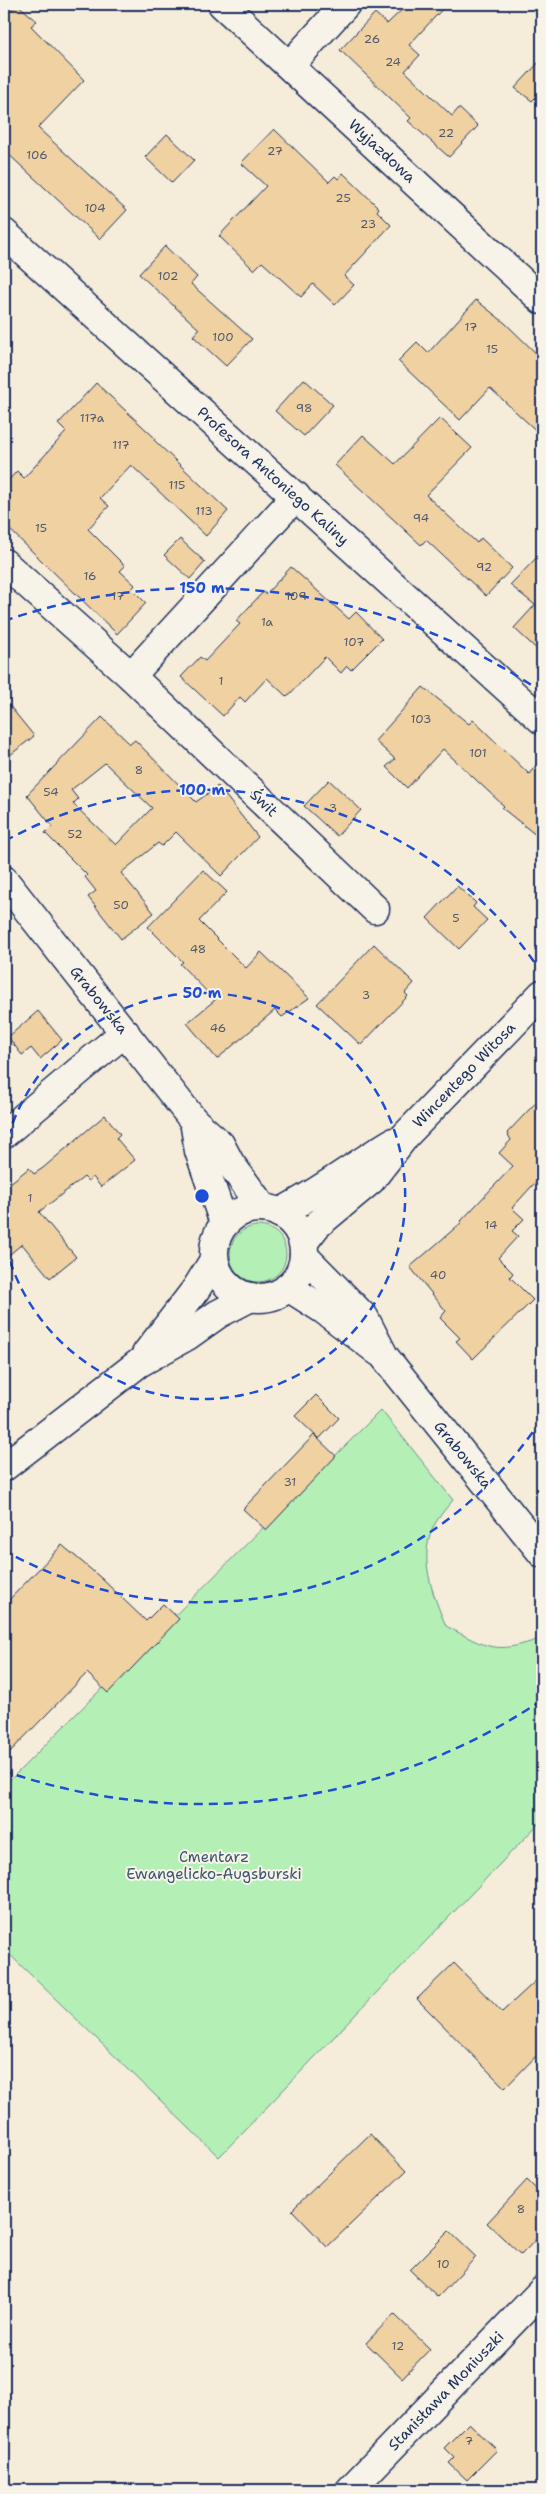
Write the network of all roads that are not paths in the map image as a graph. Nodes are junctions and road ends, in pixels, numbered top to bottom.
1 (222, 4) edge
2 (346, 4) edge
3 (290, 65) junction
4 (4, 233) edge
5 (542, 300) edge
6 (296, 496) junction
7 (4, 562) edge
8 (131, 676) junction
9 (542, 720) edge
10 (4, 880) edge
11 (375, 909) dead end
12 (542, 994) edge
13 (125, 1032) junction
14 (194, 1121) junction
15 (4, 1134) edge
16 (406, 1135) junction
17 (271, 1210) junction
18 (224, 1223) junction
19 (303, 1250) junction
20 (214, 1260) junction
21 (288, 1287) junction
22 (250, 1297) junction
23 (384, 1356) junction
24 (139, 1363) junction
25 (4, 1467) edge
26 (542, 1553) edge
27 (542, 2291) edge
28 (350, 2490) edge

1 - 3 street, Wyjazdowa
2 - 3 street
3 - 5 street, Wyjazdowa
4 - 6 street, Profesora Antoniego Kaliny
6 - 8 street
6 - 9 street, Profesora Antoniego Kaliny
7 - 8 street, Świt
8 - 11 street, Świt
10 - 13 street, Grabowska
12 - 16 street, Wincentego Witosa
13 - 14 street, Grabowska
13 - 15 street
14 - 17 street, Grabowska
14 - 18 street, Grabowska
16 - 17 street, Wincentego Witosa
16 - 19 street, Wincentego Witosa
17 - 18 street
17 - 19 street
18 - 20 street
19 - 21 street
19 - 23 street, Grabowska
20 - 22 street
20 - 24 street
21 - 22 street
21 - 23 street, Grabowska
22 - 24 street
23 - 26 street, Grabowska
24 - 25 street
27 - 28 street, Stanisława Moniuszki

